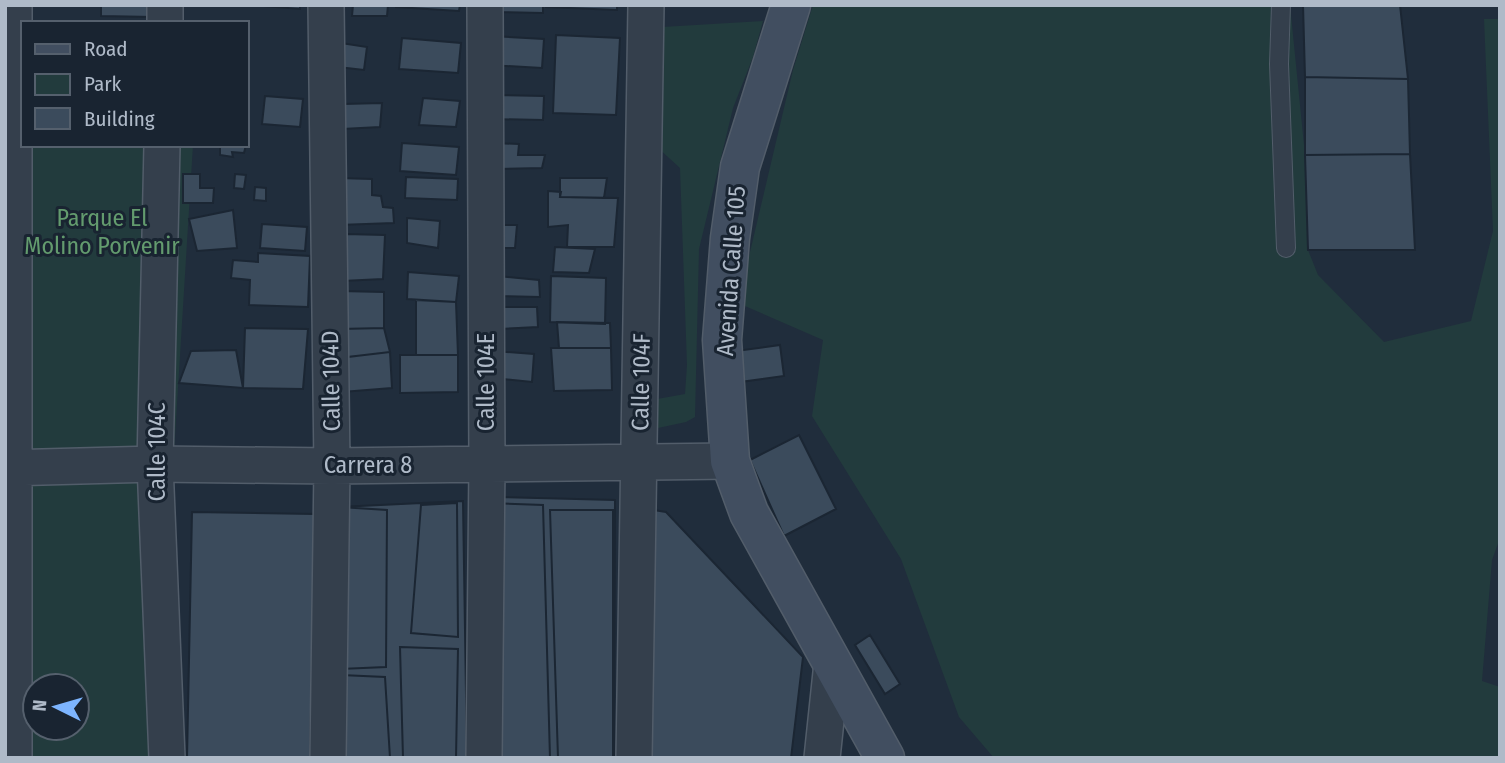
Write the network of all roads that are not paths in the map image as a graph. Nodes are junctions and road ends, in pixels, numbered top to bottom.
1 (14, 5) edge
2 (326, 5) edge
3 (485, 5) edge
4 (646, 5) edge
5 (792, 5) edge
6 (1281, 5) edge
7 (162, 147) edge
8 (1286, 248) dead end
9 (730, 461) junction
10 (155, 464) junction
11 (487, 464) junction
12 (640, 464) junction
13 (332, 466) junction
14 (10, 468) edge
15 (832, 663) junction
16 (14, 758) edge
17 (167, 758) edge
18 (328, 758) edge
19 (484, 758) edge
20 (634, 758) edge
21 (822, 758) edge
22 (885, 758) edge

1 - 14 street
2 - 13 street, Calle 104D
3 - 11 street, Calle 104E
4 - 12 street, Calle 104F
5 - 9 main road, Avenida Calle 105
6 - 8 lane
7 - 10 street, Calle 104C
9 - 12 street, Carrera 8
9 - 15 main road, Avenida Calle 105
10 - 13 street, Carrera 8
10 - 14 street, Carrera 8
10 - 17 street, Calle 104C
11 - 12 street, Carrera 8
11 - 13 street, Carrera 8
11 - 19 street, Calle 104E
12 - 20 street, Calle 104F
13 - 18 street, Calle 104D
14 - 16 street
15 - 21 street
15 - 22 main road, Avenida Calle 105

